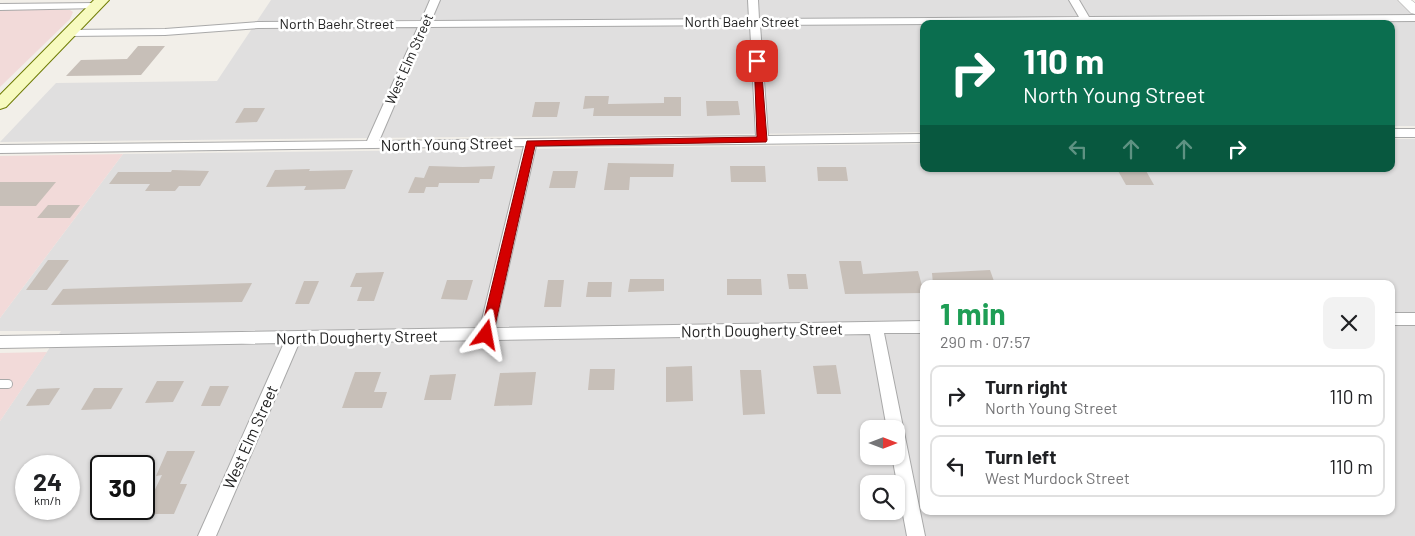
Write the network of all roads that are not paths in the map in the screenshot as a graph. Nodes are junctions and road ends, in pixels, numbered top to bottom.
1 (435, 0) edge
2 (753, 0) edge
3 (1074, 0) edge
4 (1404, 0) edge
5 (99, 3) edge
6 (0, 7) edge
7 (1415, 10) edge
8 (1415, 18) edge
9 (1086, 20) edge
10 (1251, 20) edge
11 (754, 22) junction
12 (920, 22) edge
13 (424, 24) junction
14 (69, 33) junction
15 (0, 104) edge
16 (1395, 133) edge
17 (1415, 133) edge
18 (920, 138) edge
19 (762, 140) junction
20 (530, 143) junction
21 (371, 145) junction
22 (0, 149) edge
23 (1395, 319) edge
24 (1415, 319) edge
25 (920, 327) edge
26 (876, 328) junction
27 (486, 335) junction
28 (294, 338) junction
29 (0, 342) edge
30 (893, 420) edge
31 (902, 465) edge
32 (207, 536) edge
33 (916, 536) edge

1 - 13 street, West Elm Street
2 - 11 street
3 - 9 street
4 - 7 street
5 - 6 street
5 - 14 main road
8 - 10 street, North Baehr Street
11 - 12 street, North Baehr Street
11 - 13 street, North Baehr Street
11 - 19 street
13 - 14 street, North Baehr Street
13 - 21 street, West Elm Street
14 - 15 main road
16 - 17 street
18 - 19 street, North Young Street
19 - 20 street, North Young Street
20 - 21 street, North Young Street
20 - 27 street
21 - 22 street, North Young Street
23 - 24 street
25 - 26 street, North Dougherty Street
26 - 27 street, North Dougherty Street
26 - 30 street
27 - 28 street, North Dougherty Street
28 - 29 street, North Dougherty Street
28 - 32 street, West Elm Street
31 - 33 street

